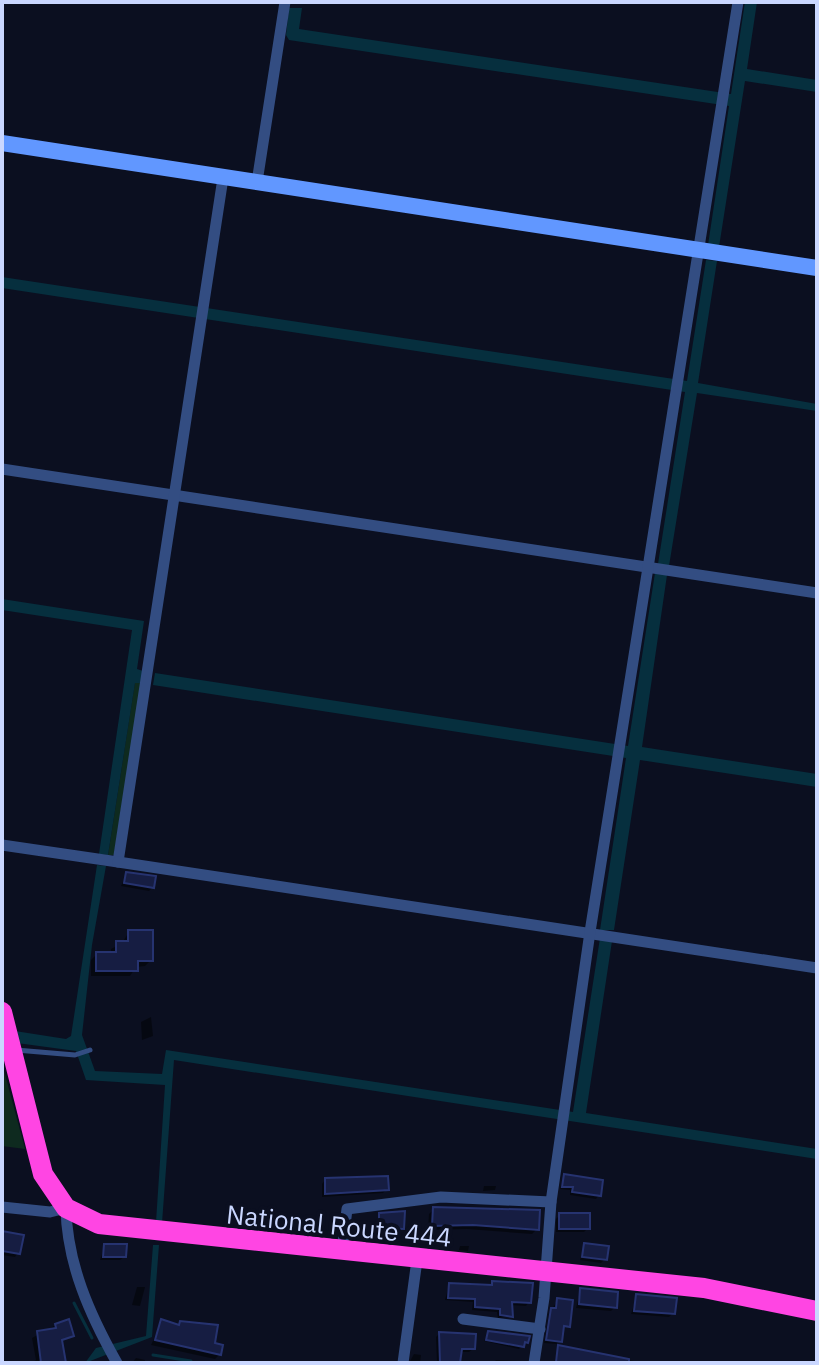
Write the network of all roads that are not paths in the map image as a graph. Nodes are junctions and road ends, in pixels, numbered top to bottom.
1 (285, 2) edge
2 (738, 2) edge
3 (2, 143) edge
4 (223, 178) junction
5 (257, 182) junction
6 (697, 250) junction
7 (817, 268) edge
8 (2, 469) edge
9 (174, 495) junction
10 (647, 567) junction
11 (817, 593) edge
12 (2, 845) edge
13 (118, 862) junction
14 (590, 932) junction
15 (817, 968) edge
16 (2, 1012) edge
17 (12, 1050) junction
18 (90, 1050) dead end
19 (551, 1202) junction
20 (2, 1207) edge
21 (66, 1208) junction
22 (342, 1252) junction
23 (417, 1260) junction
24 (546, 1273) junction
25 (817, 1311) edge
26 (463, 1319) dead end
27 (540, 1329) junction
28 (112, 1354) edge
29 (403, 1363) edge
30 (534, 1363) edge

1 - 5 street
2 - 6 street
3 - 4 street
4 - 5 street
4 - 9 street
5 - 6 street
6 - 7 street
6 - 10 street
8 - 9 street
9 - 10 street
9 - 13 street
10 - 11 street
10 - 14 street
12 - 13 street
13 - 14 street
14 - 15 street
14 - 19 street
16 - 17 highway
17 - 18 lane
17 - 21 highway
19 - 22 street
19 - 24 street
20 - 21 street
21 - 22 highway, National Route 444
21 - 28 street
22 - 23 highway, National Route 444
23 - 24 highway, National Route 444
23 - 29 street
24 - 25 highway, National Route 444
24 - 27 street
26 - 27 street
27 - 30 street

